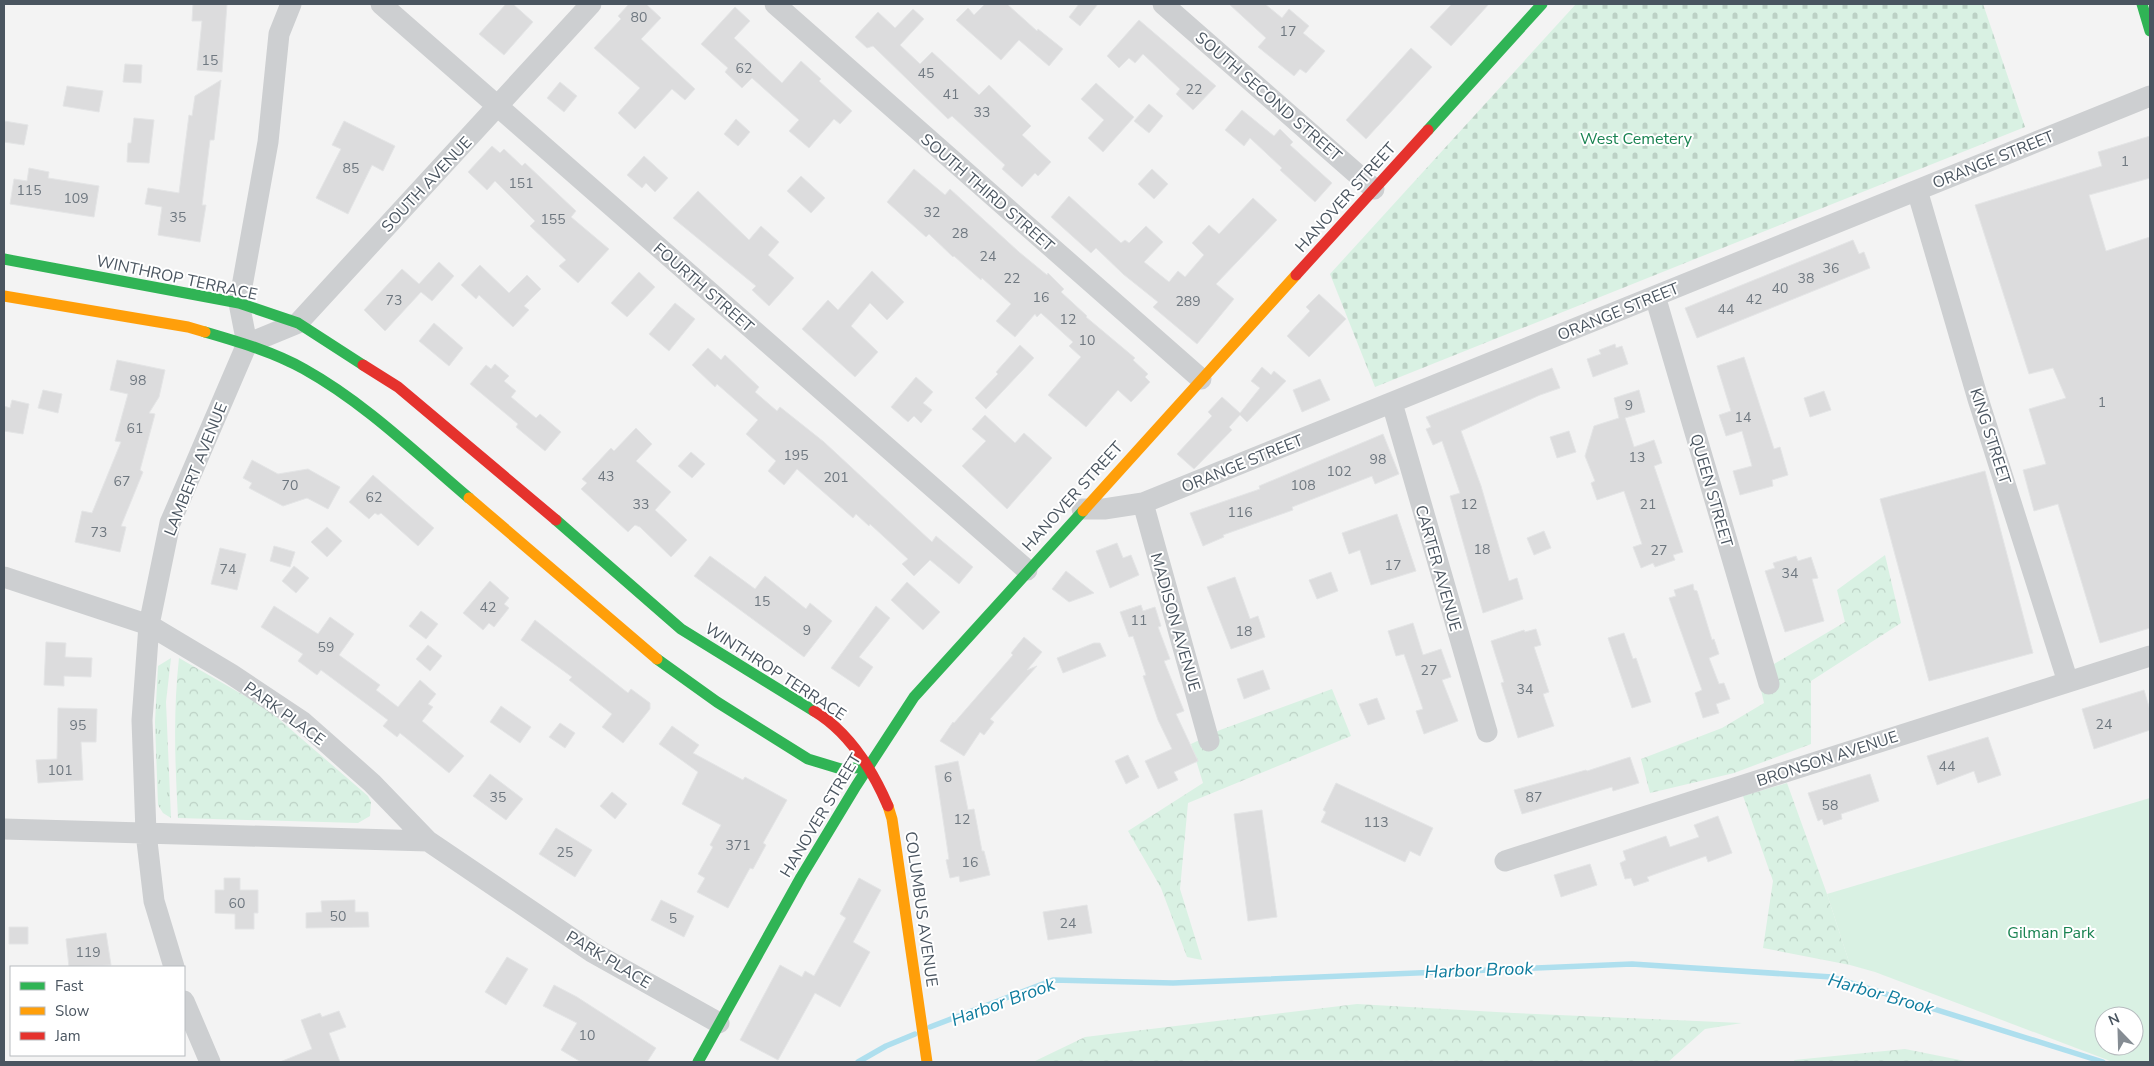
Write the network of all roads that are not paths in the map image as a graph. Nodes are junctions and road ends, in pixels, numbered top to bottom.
1 (279, 4) edge
2 (291, 4) edge
3 (381, 4) edge
4 (591, 4) edge
5 (775, 4) edge
6 (1163, 4) edge
7 (1542, 4) edge
8 (2142, 4) edge
9 (2150, 31) edge
10 (279, 34) junction
11 (2150, 96) edge
12 (498, 106) junction
13 (1374, 189) junction
14 (1917, 190) junction
15 (4, 259) edge
16 (4, 296) edge
17 (1655, 296) junction
18 (239, 303) junction
19 (298, 323) junction
20 (247, 344) junction
21 (1200, 380) junction
22 (1392, 403) junction
23 (1143, 503) junction
24 (1082, 509) junction
25 (548, 513) junction
26 (519, 542) junction
27 (1027, 570) junction
28 (4, 577) edge
29 (149, 625) junction
30 (2150, 656) edge
31 (2068, 682) junction
32 (1769, 684) dead end
33 (1487, 732) dead end
34 (1209, 741) dead end
35 (866, 767) junction
36 (4, 830) edge
37 (146, 833) junction
38 (428, 841) junction
39 (1505, 861) dead end
40 (174, 966) edge
41 (185, 1003) edge
42 (719, 1023) junction
43 (210, 1062) edge
44 (698, 1062) edge
45 (927, 1062) edge

1 - 10 street
2 - 10 street
3 - 12 street, FOURTH STREET
4 - 12 street, SOUTH AVENUE
5 - 21 street, SOUTH THIRD STREET
6 - 13 street, SOUTH SECOND STREET
7 - 13 street, HANOVER STREET
8 - 9 street
10 - 18 street
11 - 14 street, ORANGE STREET
12 - 19 street, SOUTH AVENUE
12 - 27 street, FOURTH STREET
13 - 21 street, HANOVER STREET
14 - 17 street, ORANGE STREET
14 - 31 street, KING STREET
15 - 18 street, WINTHROP TERRACE
16 - 20 street
17 - 22 street, ORANGE STREET
17 - 32 street, QUEEN STREET
18 - 19 street, WINTHROP TERRACE
18 - 20 street
19 - 20 street, SOUTH AVENUE
19 - 25 street, WINTHROP TERRACE
20 - 26 street
20 - 29 street, LAMBERT AVENUE
21 - 24 street, HANOVER STREET
22 - 23 street, ORANGE STREET
22 - 33 street, CARTER AVENUE
23 - 24 street, ORANGE STREET
23 - 34 street, MADISON AVENUE
24 - 27 street, HANOVER STREET
25 - 26 street
25 - 35 street, WINTHROP TERRACE
26 - 35 street
27 - 35 street, HANOVER STREET
28 - 29 street, PARK PLACE
29 - 37 street, LAMBERT AVENUE
29 - 38 street, PARK PLACE
30 - 31 street, BRONSON AVENUE
31 - 39 street, BRONSON AVENUE
35 - 42 street, HANOVER STREET
35 - 45 street, COLUMBUS AVENUE
36 - 37 street
37 - 38 street
37 - 40 street, LAMBERT AVENUE
38 - 42 street, PARK PLACE
41 - 43 street
42 - 44 street, HANOVER STREET

